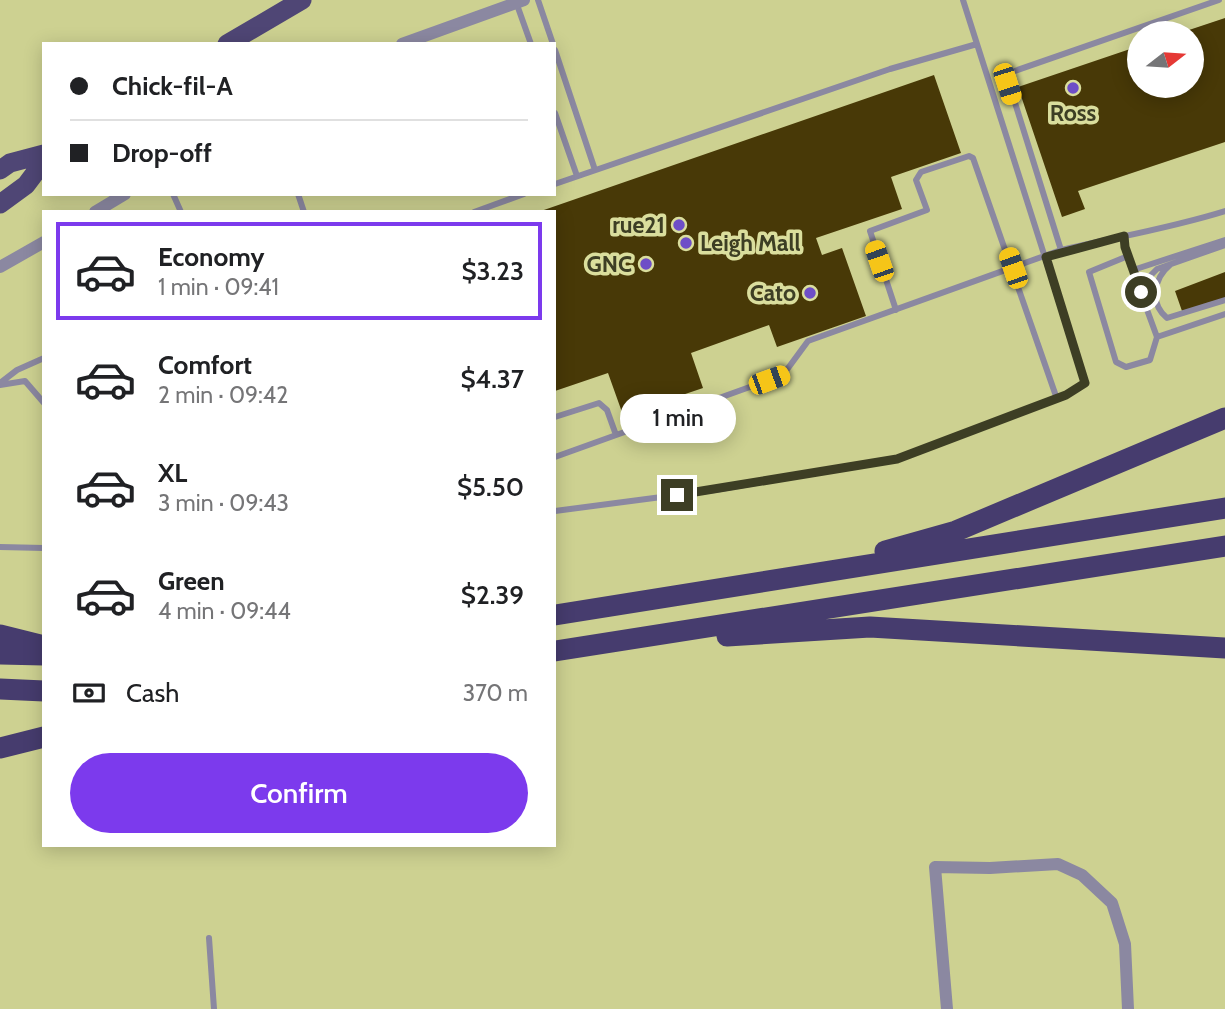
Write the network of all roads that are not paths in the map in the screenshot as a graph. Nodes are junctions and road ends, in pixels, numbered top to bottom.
1 (302, 0) edge
2 (538, 0) edge
3 (963, 0) edge
4 (1219, 0) edge
5 (520, 1) edge
6 (280, 5) edge
7 (230, 42) edge
8 (407, 42) edge
9 (530, 42) edge
10 (552, 42) edge
11 (977, 44) junction
12 (556, 53) edge
13 (556, 116) edge
14 (42, 155) edge
15 (42, 164) edge
16 (0, 170) edge
17 (595, 170) junction
18 (577, 176) junction
19 (556, 184) edge
20 (122, 196) edge
21 (518, 196) edge
22 (0, 204) edge
23 (98, 210) edge
24 (480, 210) edge
25 (1225, 211) edge
26 (1124, 236) junction
27 (42, 243) edge
28 (1225, 243) edge
29 (1061, 250) junction
30 (1128, 256) junction
31 (1046, 257) junction
32 (0, 267) edge
33 (1013, 268) junction
34 (1133, 270) junction
35 (1225, 300) edge
36 (896, 310) junction
37 (1225, 314) edge
38 (1157, 337) junction
39 (42, 359) edge
40 (0, 384) edge
41 (1057, 399) junction
42 (42, 401) edge
43 (556, 417) edge
44 (1225, 418) edge
45 (616, 435) junction
46 (556, 457) edge
47 (1225, 508) edge
48 (556, 511) edge
49 (1225, 545) edge
50 (0, 547) edge
51 (42, 548) edge
52 (795, 578) junction
53 (556, 615) edge
54 (0, 635) edge
55 (631, 639) junction
56 (42, 646) edge
57 (1225, 648) edge
58 (556, 651) edge
59 (0, 654) edge
60 (42, 655) edge
61 (0, 689) edge
62 (42, 691) edge
63 (42, 738) edge
64 (0, 748) edge
65 (209, 939) dead end
66 (214, 1009) edge
67 (947, 1009) edge
68 (1128, 1009) edge

1 - 6 highway
2 - 10 lane
3 - 11 lane
4 - 29 lane
5 - 8 street
5 - 9 lane
6 - 7 highway
11 - 17 lane
11 - 31 lane
12 - 17 lane
13 - 18 lane
14 - 16 highway
15 - 22 highway
17 - 18 lane
18 - 19 lane
20 - 23 street
21 - 24 lane
25 - 26 lane
26 - 29 lane
26 - 30 lane
27 - 32 street
28 - 34 lane
28 - 35 lane
29 - 31 lane
30 - 34 lane
30 - 38 lane
31 - 33 lane
31 - 41 lane
33 - 36 lane
33 - 36 lane
33 - 41 lane
34 - 38 lane
36 - 45 lane
37 - 38 lane
39 - 40 lane
40 - 42 lane
41 - 48 lane
43 - 45 lane
44 - 52 highway
45 - 46 lane
47 - 52 highway
49 - 55 highway
50 - 51 lane
52 - 53 highway
54 - 56 highway
55 - 57 highway
55 - 58 highway
59 - 60 highway
61 - 62 highway
63 - 64 highway
65 - 66 lane
67 - 68 street

